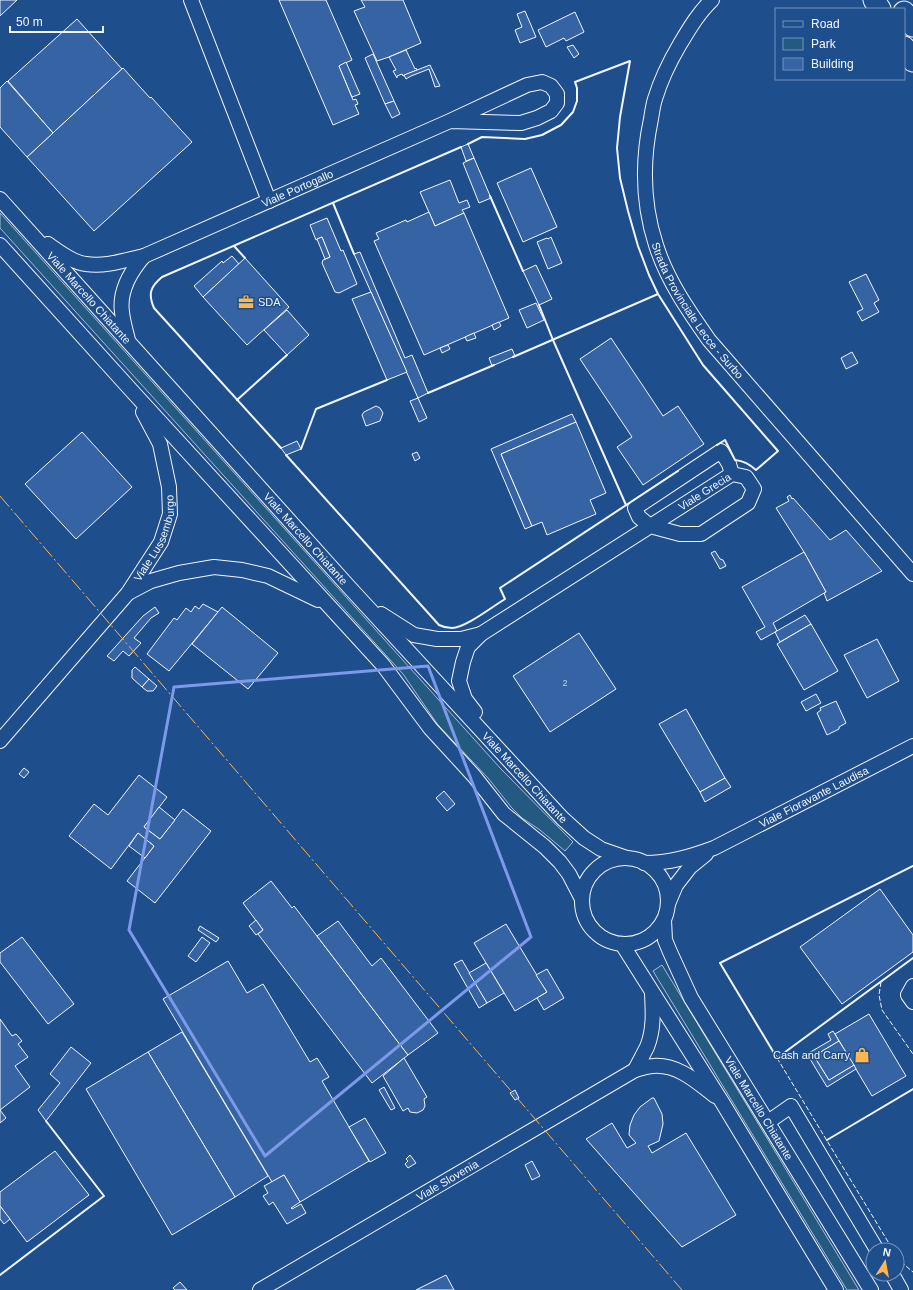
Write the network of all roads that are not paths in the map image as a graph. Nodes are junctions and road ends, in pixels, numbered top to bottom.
1 (191, 0) edge
2 (712, 0) edge
3 (905, 14) edge
4 (913, 26) edge
5 (905, 49) edge
6 (913, 61) edge
7 (450, 121) junction
8 (0, 199) edge
9 (269, 201) junction
10 (28, 230) junction
11 (0, 245) edge
12 (144, 256) junction
13 (129, 342) junction
14 (131, 390) junction
15 (732, 474) junction
16 (650, 526) junction
17 (913, 574) edge
18 (128, 594) junction
19 (328, 605) junction
20 (369, 608) junction
21 (481, 634) junction
22 (0, 741) edge
23 (913, 746) edge
24 (510, 763) junction
25 (714, 848) junction
26 (627, 858) junction
27 (644, 863) junction
28 (582, 899) junction
29 (668, 904) junction
30 (664, 920) junction
31 (622, 944) junction
32 (913, 986) edge
33 (652, 991) junction
34 (913, 1002) edge
35 (635, 1070) junction
36 (722, 1102) junction
37 (768, 1122) junction
38 (872, 1242) edge
39 (260, 1290) edge
40 (836, 1290) edge
41 (871, 1290) edge

1 - 9 street
2 - 17 street, Strada Provinciale Lecce - Surbo
3 - 4 highway
5 - 6 highway
7 - 7 street, Viale Portogallo
7 - 9 street, Viale Portogallo
8 - 10 street, Viale Marcello Chiatante
9 - 12 street, Viale Portogallo
10 - 12 street, Viale Portogallo
10 - 13 street, Viale Marcello Chiatante
11 - 14 street, Viale Marcello Chiatante
12 - 13 street, Viale Portogallo
13 - 20 street, Viale Marcello Chiatante
14 - 18 street, Viale Lussemburgo
14 - 19 street, Viale Marcello Chiatante
15 - 16 street, Viale Grecia
15 - 16 street
15 - 16 street, Viale Grecia
16 - 21 street, Viale Grecia
18 - 19 street, Viale Lussemburgo
18 - 22 street, Viale Lussemburgo
19 - 28 street, Viale Marcello Chiatante
20 - 21 street, Viale Grecia
20 - 24 street, Viale Marcello Chiatante
21 - 24 street, Viale Grecia
23 - 25 street, Viale Fioravante Laudisa
24 - 26 street, Viale Marcello Chiatante
25 - 27 street, Viale Fioravante Laudisa
25 - 29 street, Viale Fioravante Laudisa
26 - 27 street, Viale Marcello Chiatante
26 - 28 street, Viale Marcello Chiatante
27 - 29 street, Viale Marcello Chiatante
28 - 31 street, Viale Marcello Chiatante
29 - 30 street, Viale Marcello Chiatante
30 - 31 street, Viale Marcello Chiatante
30 - 37 street, Viale Marcello Chiatante
31 - 33 street
32 - 34 street
33 - 35 street
33 - 36 street
35 - 36 street, Viale Slovenia
35 - 39 street, Viale Slovenia
36 - 40 street
37 - 38 street
37 - 41 street, Viale Marcello Chiatante

